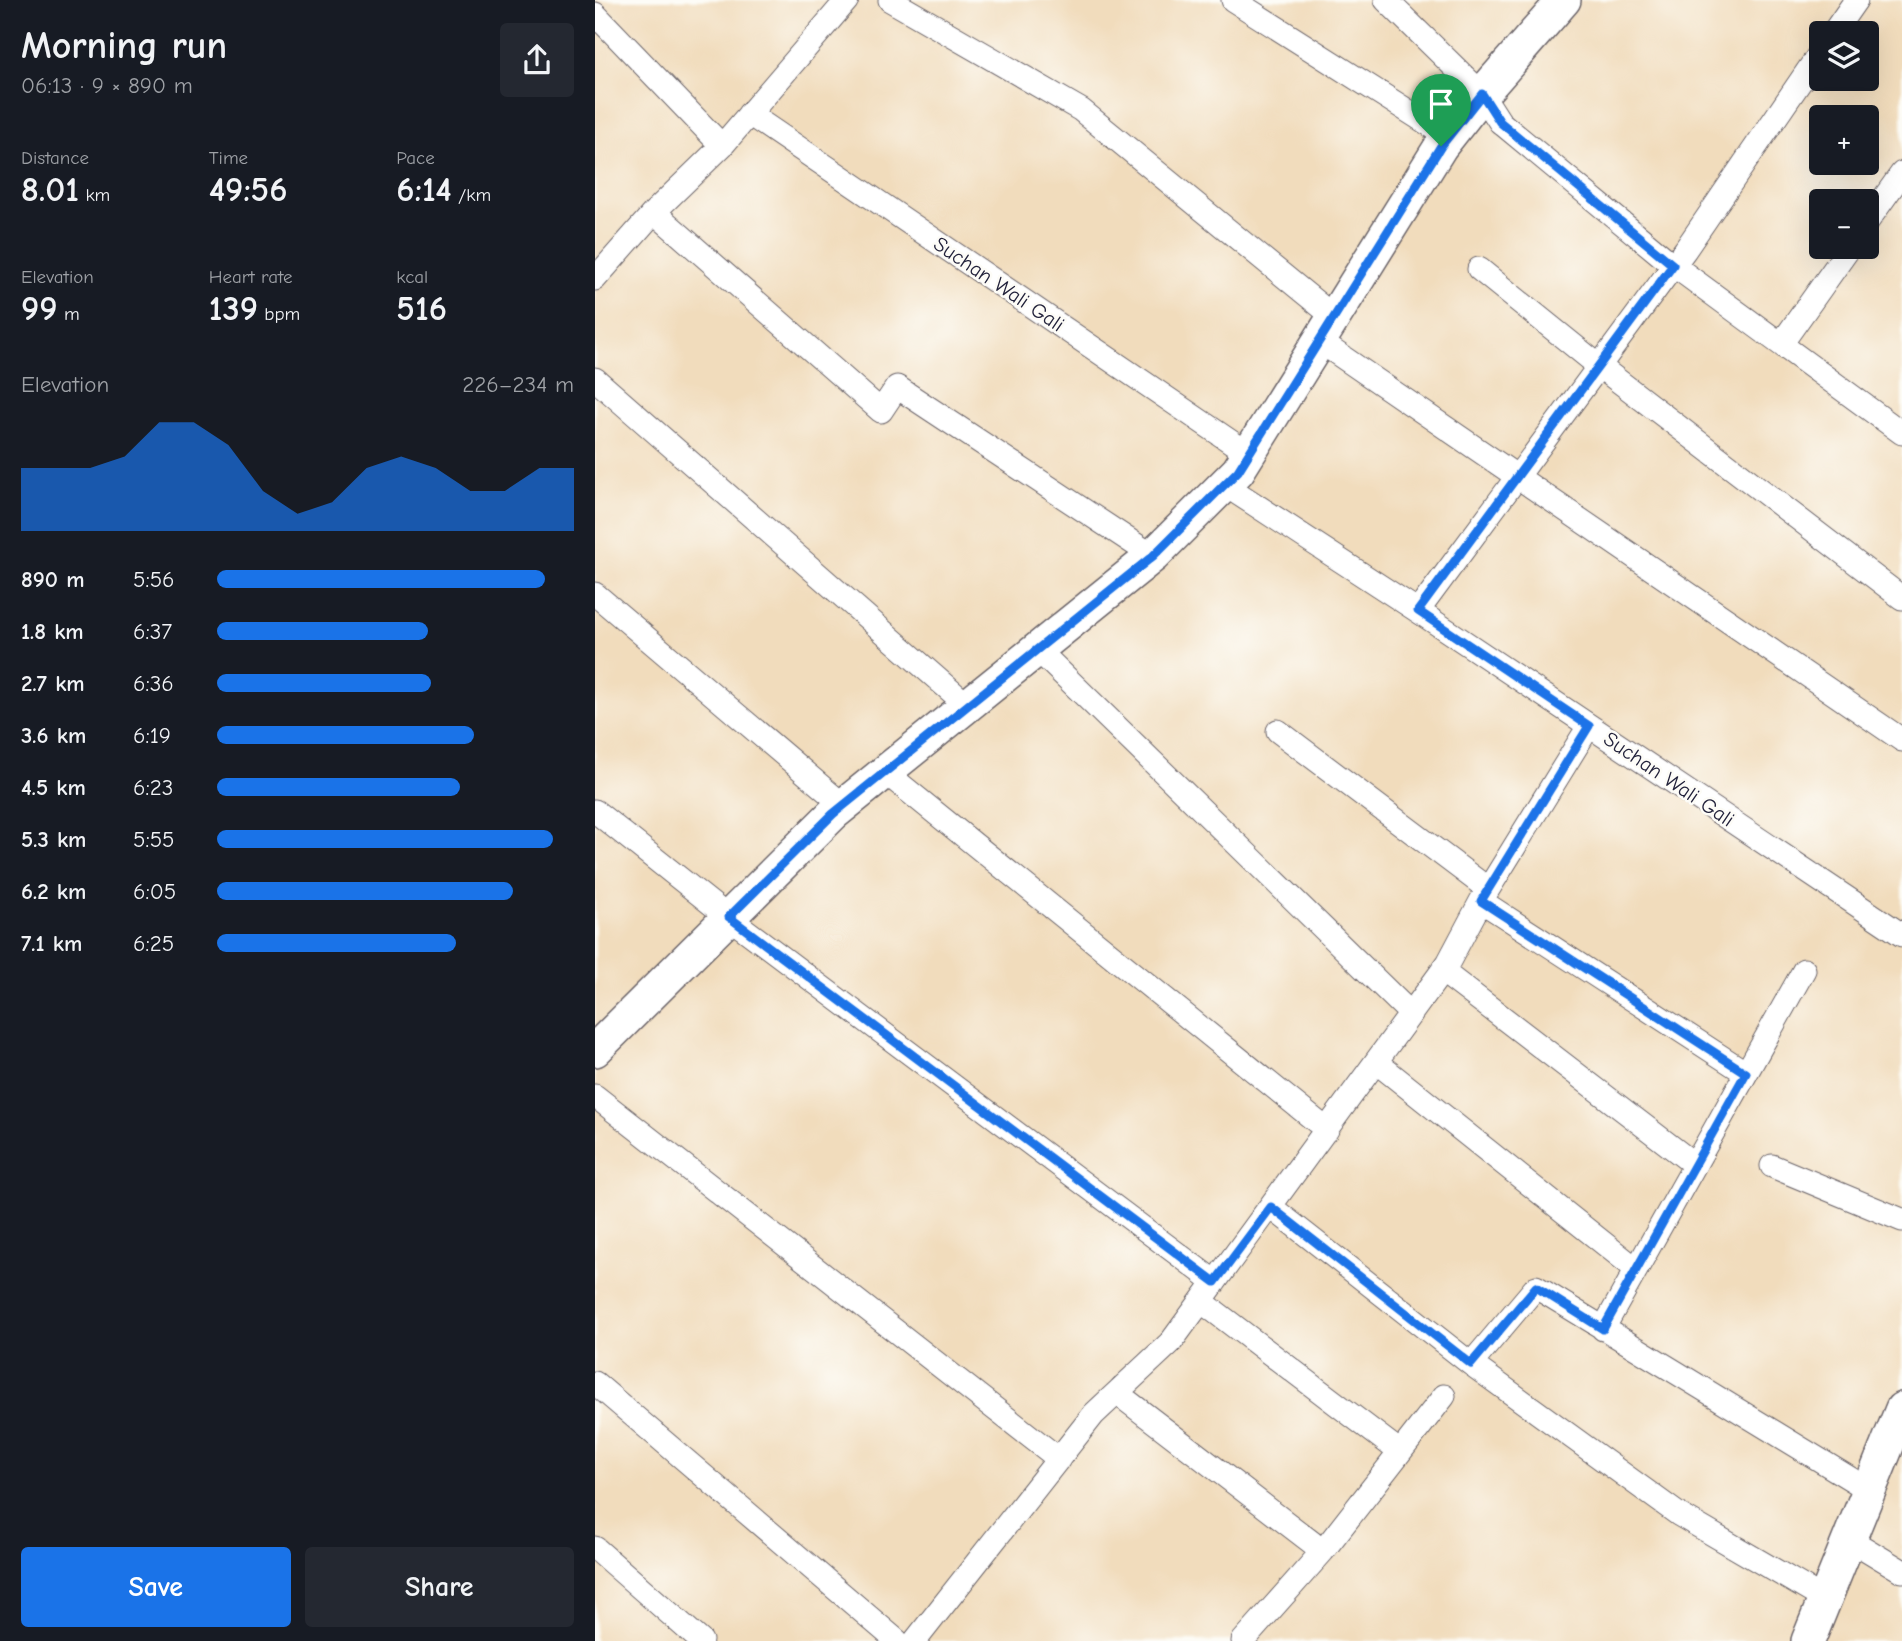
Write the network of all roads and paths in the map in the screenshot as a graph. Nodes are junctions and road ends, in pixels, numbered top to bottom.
1 (847, 0) edge
2 (890, 0) edge
3 (1233, 0) edge
4 (1386, 0) edge
5 (1564, 0) edge
6 (1856, 0) edge
7 (595, 14) edge
8 (1841, 21) edge
9 (1809, 69) edge
10 (1482, 94) junction
11 (749, 114) junction
12 (1449, 137) junction
13 (722, 146) junction
14 (1902, 173) edge
15 (1879, 205) edge
16 (654, 212) junction
17 (1841, 259) edge
18 (1673, 265) junction
19 (1479, 269) dead end
20 (595, 279) edge
21 (1327, 329) junction
22 (1781, 344) junction
23 (1599, 366) junction
24 (595, 379) edge
25 (1900, 427) edge
26 (1249, 454) junction
27 (1517, 477) junction
28 (1224, 485) junction
29 (1153, 556) junction
30 (595, 594) edge
31 (1902, 598) edge
32 (1418, 611) junction
33 (1037, 649) junction
34 (967, 705) junction
35 (1589, 726) junction
36 (1277, 731) dead end
37 (1902, 740) edge
38 (885, 772) junction
39 (843, 805) junction
40 (595, 811) edge
41 (1485, 895) junction
42 (729, 917) junction
43 (1902, 935) edge
44 (1804, 970) dead end
45 (1442, 971) junction
46 (1411, 1014) junction
47 (595, 1050) edge
48 (1376, 1062) junction
49 (1746, 1073) junction
50 (595, 1097) edge
51 (1327, 1130) junction
52 (1695, 1165) junction
53 (1772, 1166) dead end
54 (1271, 1207) junction
55 (1902, 1220) edge
56 (1636, 1269) junction
57 (1215, 1282) junction
58 (1201, 1301) junction
59 (1603, 1329) junction
60 (1471, 1364) junction
61 (595, 1383) edge
62 (1117, 1393) junction
63 (1444, 1396) dead end
64 (1902, 1409) edge
65 (1400, 1452) junction
66 (1059, 1459) junction
67 (1869, 1490) junction
68 (1849, 1539) junction
69 (595, 1548) edge
70 (1323, 1551) junction
71 (1902, 1571) edge
72 (1824, 1599) junction
73 (701, 1641) edge
74 (897, 1641) edge
75 (915, 1641) edge
76 (1243, 1641) edge
77 (1808, 1641) edge

1 - 11 street
2 - 21 street
3 - 12 street
4 - 10 street
5 - 10 street
6 - 8 street
7 - 13 street
9 - 18 street
10 - 12 street
10 - 18 street
11 - 13 street
11 - 26 street, Suchan Wali Gali
12 - 21 street
13 - 16 street
14 - 15 street
16 - 20 street
16 - 29 street
17 - 22 street
18 - 22 street
18 - 23 street
19 - 23 street
21 - 26 street
21 - 27 street
22 - 25 street
23 - 27 street
23 - 31 street
24 - 34 street
26 - 28 street
27 - 32 street
27 - 37 street
28 - 29 street
28 - 32 street, Suchan Wali Gali
29 - 33 street
30 - 39 street
32 - 35 street, Suchan Wali Gali
33 - 34 street
33 - 46 street
34 - 38 street
35 - 41 street
35 - 43 street, Suchan Wali Gali
36 - 41 street
38 - 39 street
38 - 51 street
39 - 42 street
40 - 42 street
41 - 45 street
41 - 49 street
42 - 47 street
42 - 57 street
44 - 49 street
45 - 46 street
45 - 52 street
46 - 48 street
48 - 51 street
48 - 56 street
49 - 52 street
50 - 66 street
51 - 54 street
52 - 56 street
53 - 55 street
54 - 57 street
54 - 60 street
56 - 59 street
57 - 58 street
58 - 62 street
58 - 65 street
59 - 60 street
59 - 67 street
60 - 72 street
61 - 74 street
62 - 66 street
62 - 70 street
63 - 65 street
64 - 67 street
65 - 70 street
66 - 75 street
67 - 68 street
68 - 71 street
68 - 72 street
69 - 73 street
70 - 76 street
72 - 77 street

